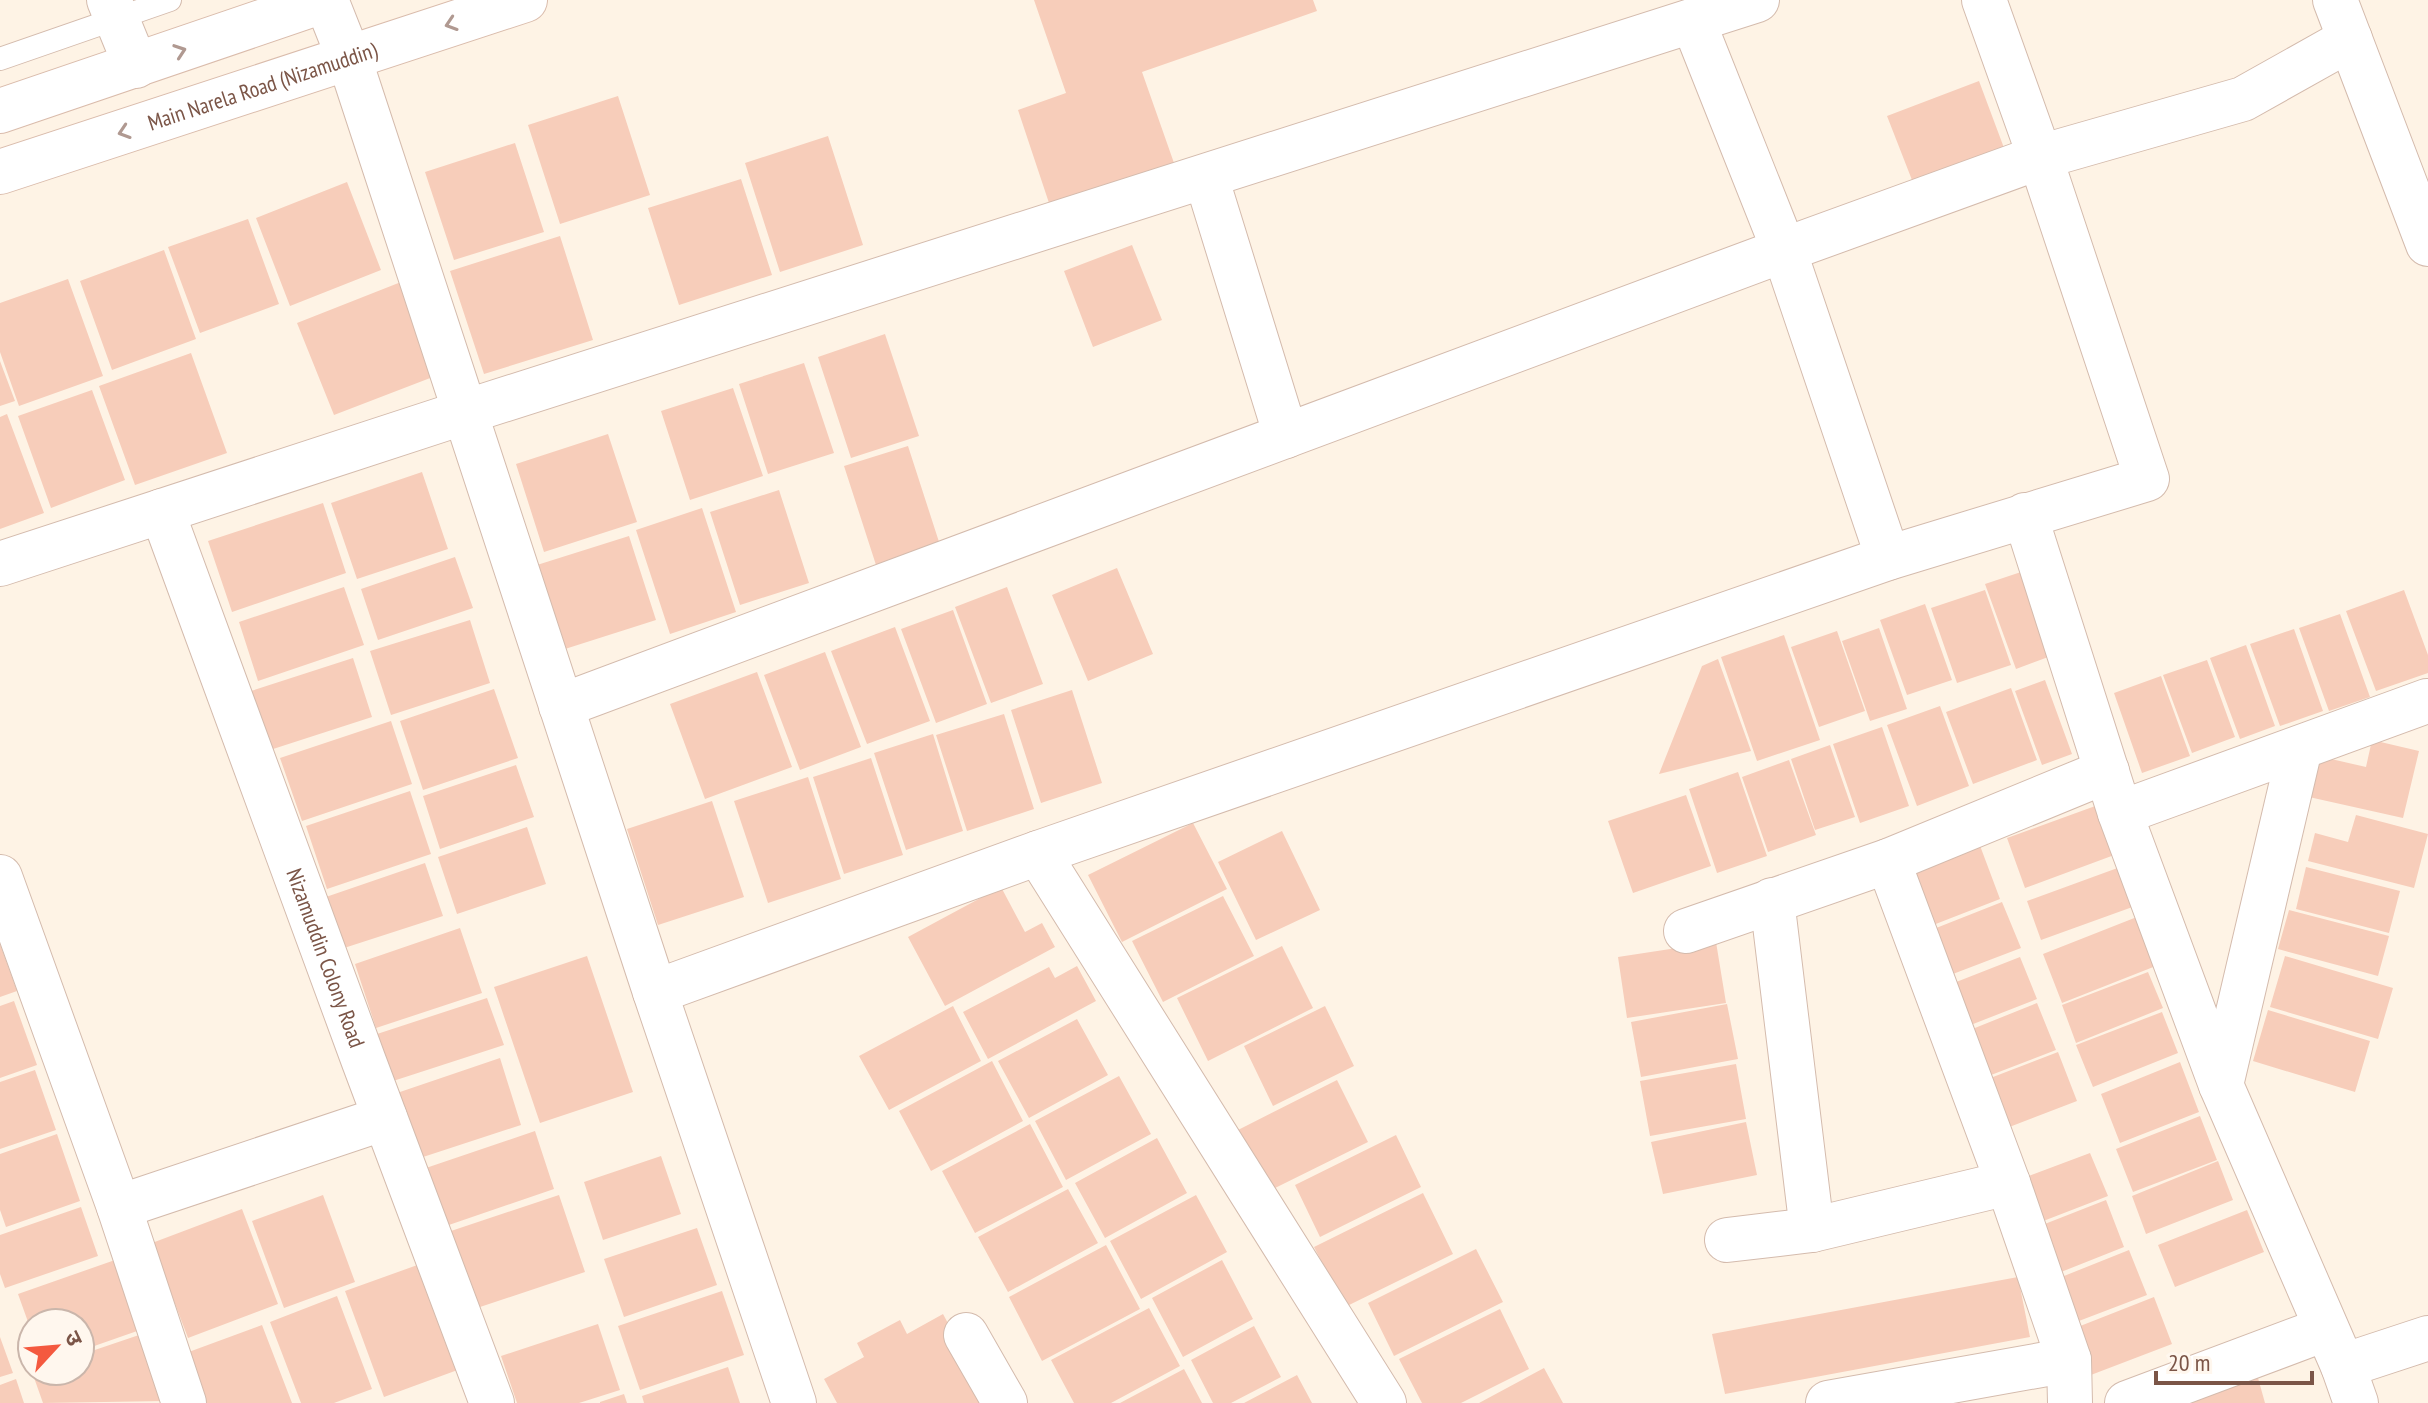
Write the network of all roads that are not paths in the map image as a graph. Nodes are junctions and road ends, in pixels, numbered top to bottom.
1 (170, 0) edge
2 (326, 0) edge
3 (525, 0) edge
4 (1757, 0) edge
5 (1984, 0) edge
6 (112, 9) edge
7 (2343, 19) edge
8 (1693, 21) junction
9 (349, 58) junction
10 (0, 59) edge
11 (136, 66) junction
12 (0, 111) edge
13 (2040, 157) junction
14 (0, 172) edge
15 (1206, 177) junction
16 (2428, 244) edge
17 (1784, 250) junction
18 (465, 412) junction
19 (1286, 436) junction
20 (162, 511) junction
21 (2025, 515) junction
22 (1888, 558) junction
23 (0, 564) edge
24 (2427, 701) edge
25 (561, 706) junction
26 (2300, 748) junction
27 (2107, 771) junction
28 (2120, 813) junction
29 (1038, 853) junction
30 (1888, 861) junction
31 (0, 878) edge
32 (1772, 900) junction
33 (1686, 931) dead end
34 (655, 992) junction
35 (2221, 1085) junction
36 (385, 1118) junction
37 (2008, 1183) junction
38 (119, 1207) junction
39 (1812, 1230) junction
40 (1727, 1240) dead end
41 (966, 1335) dead end
42 (2428, 1338) edge
43 (2069, 1360) junction
44 (2341, 1366) edge
45 (485, 1401) edge
46 (184, 1403) edge
47 (794, 1403) edge
48 (1005, 1403) edge
49 (1384, 1403) edge
50 (1828, 1403) edge
51 (2070, 1403) edge
52 (2127, 1403) edge

1 - 6 lane
2 - 9 street
11 -> 2 street
3 -> 9 street, Main Narela Road (Nizamuddin)
4 - 8 street
5 - 13 street
6 - 10 lane
6 - 11 street
7 - 13 street
7 - 16 street
8 - 15 street
8 - 17 street
9 -> 14 street, Main Narela Road (Nizamuddin)
9 - 18 street
11 - 12 street
13 - 17 street
13 - 21 street
15 - 18 street
15 - 19 street
17 - 19 street
17 - 22 street
18 - 20 street
18 - 25 street
19 - 25 street
20 - 23 street
20 - 36 street, Nizamuddin Colony Road
21 - 22 street
21 - 27 street
22 - 29 street
24 - 26 street
25 - 34 street
26 - 28 street
26 - 35 street
27 - 28 street
27 - 30 street
28 - 35 street
29 - 34 street
29 - 49 street
30 - 32 street
30 - 37 street
31 - 38 street
32 - 33 street
32 - 39 street
34 - 47 street
35 - 44 street
36 - 38 street
36 - 45 street, Nizamuddin Colony Road
37 - 39 street
37 - 43 street
38 - 46 street
39 - 40 street
41 - 48 street
42 - 44 street
43 - 50 street
43 - 51 street
44 - 52 street

